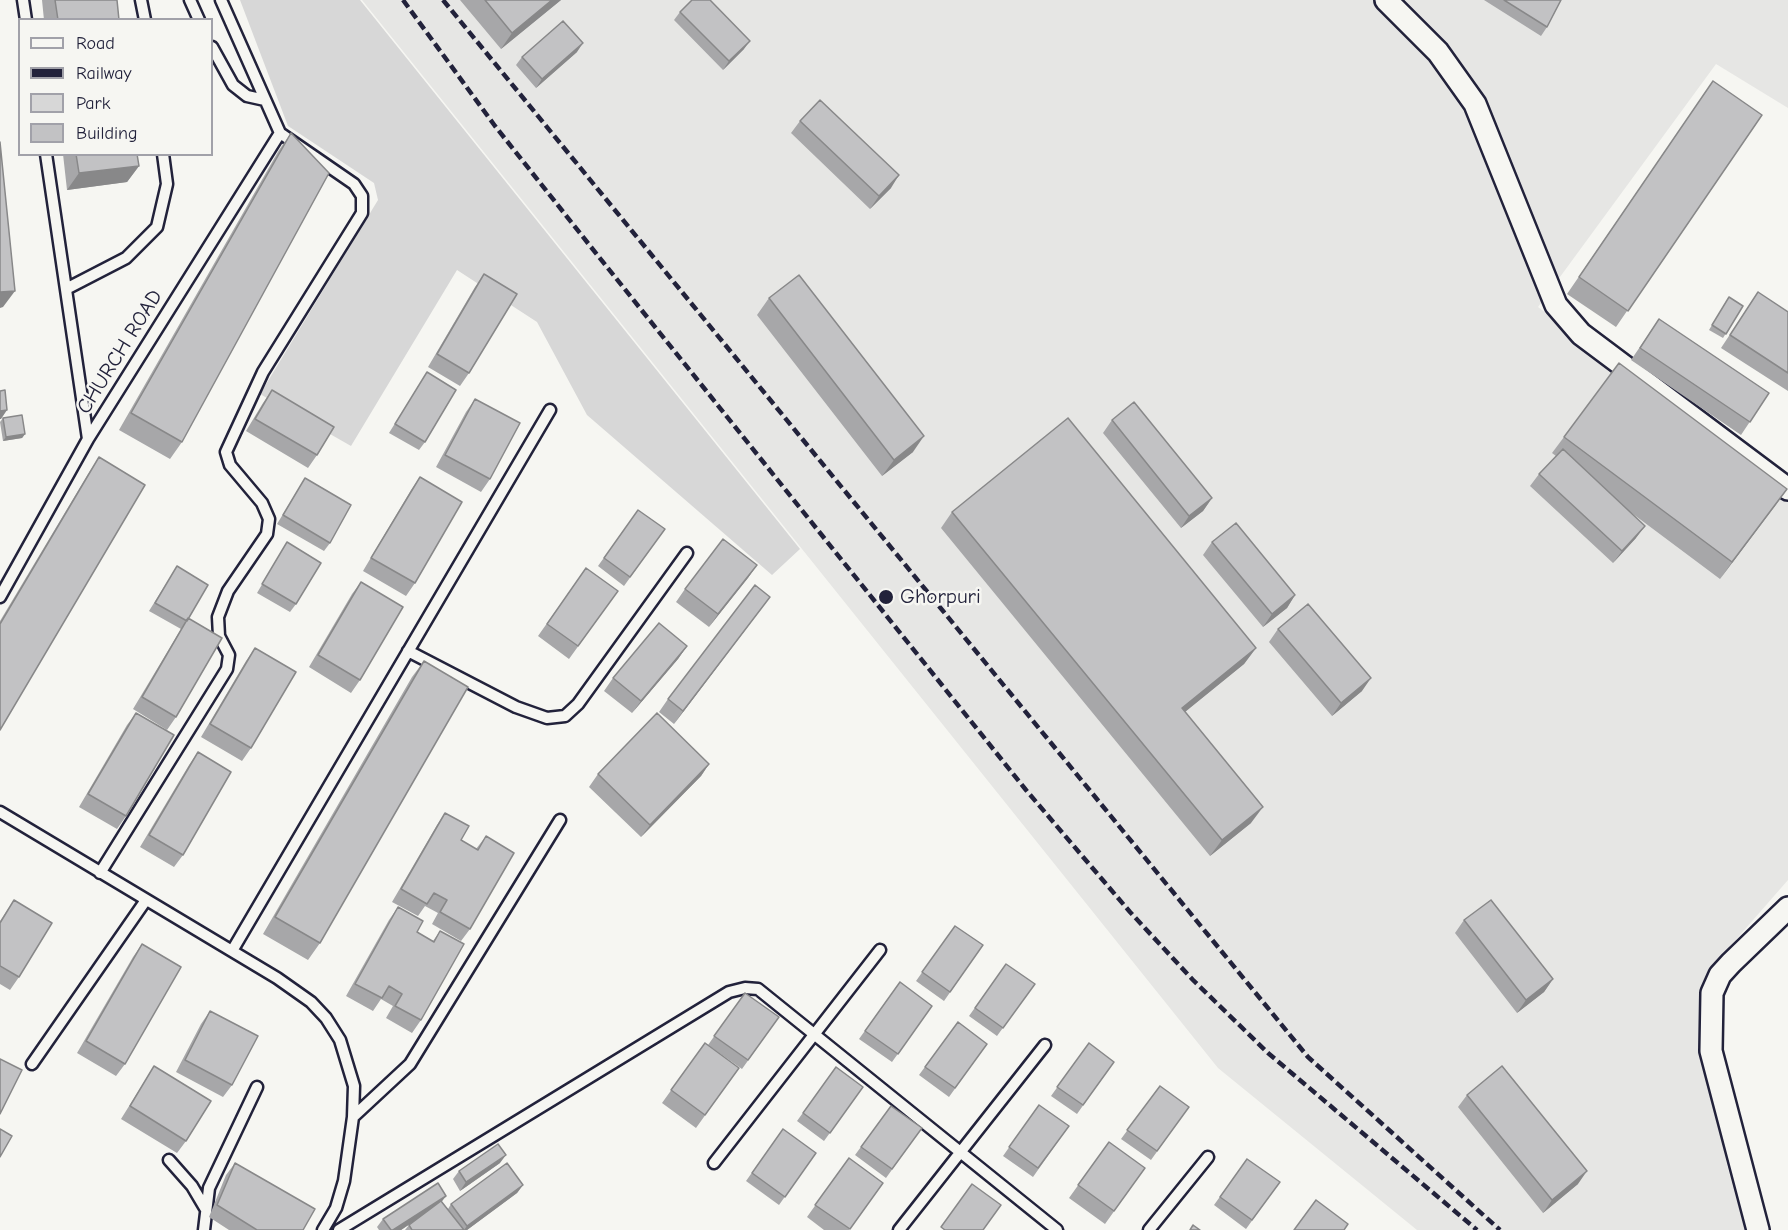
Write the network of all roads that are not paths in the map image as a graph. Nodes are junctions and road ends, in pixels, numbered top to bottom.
1 (23, 0) edge
2 (141, 0) edge
3 (190, 0) edge
4 (221, 0) edge
5 (1386, 0) edge
6 (26, 18) edge
7 (145, 18) edge
8 (198, 18) edge
9 (213, 49) edge
10 (265, 100) junction
11 (280, 133) junction
12 (46, 156) edge
13 (163, 156) edge
14 (66, 289) junction
15 (550, 410) dead end
16 (88, 439) junction
17 (1788, 489) edge
18 (687, 553) dead end
19 (0, 597) edge
20 (408, 651) junction
21 (0, 812) edge
22 (560, 820) dead end
23 (100, 873) junction
24 (146, 900) junction
25 (1788, 908) edge
26 (879, 950) dead end
27 (232, 951) junction
28 (814, 1034) junction
29 (1045, 1044) dead end
30 (32, 1064) dead end
31 (257, 1087) dead end
32 (353, 1117) junction
33 (960, 1152) junction
34 (1208, 1157) dead end
35 (169, 1160) dead end
36 (714, 1163) dead end
37 (205, 1208) junction
38 (204, 1230) edge
39 (323, 1230) edge
40 (339, 1230) edge
41 (899, 1230) edge
42 (1057, 1230) edge
43 (1149, 1230) edge
44 (1758, 1230) edge

1 - 6 lane
2 - 7 lane
3 - 8 lane
4 - 10 lane
5 - 17 street
9 - 10 lane
10 - 11 lane
11 - 16 lane, CHURCH ROAD
11 - 23 lane
12 - 14 lane
13 - 14 lane
14 - 16 lane
15 - 20 lane
16 - 19 lane, CHURCH ROAD
18 - 20 lane
20 - 27 lane
21 - 23 lane
22 - 32 lane
23 - 24 lane
24 - 27 lane
24 - 30 lane
25 - 44 street
26 - 28 lane
27 - 32 lane
28 - 33 lane
28 - 36 lane
28 - 40 lane
29 - 33 lane
31 - 37 lane
32 - 39 lane
33 - 41 lane
33 - 42 lane
34 - 43 lane
35 - 37 lane
37 - 38 lane

